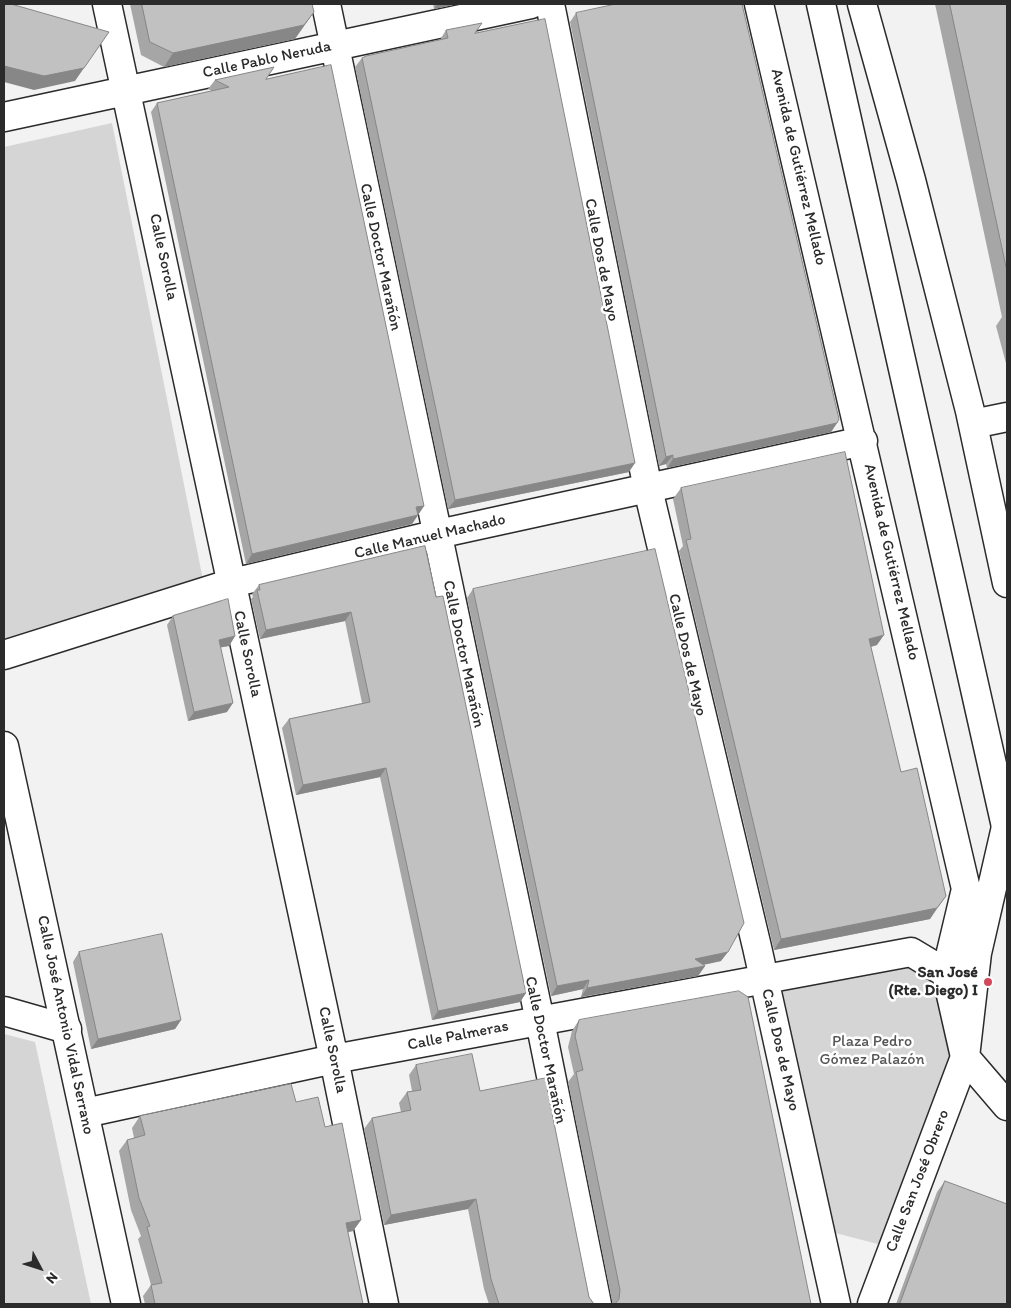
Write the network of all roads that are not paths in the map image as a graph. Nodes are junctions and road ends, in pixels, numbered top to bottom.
1 (107, 4) edge
2 (326, 4) edge
3 (531, 4) edge
4 (550, 4) edge
5 (759, 4) edge
6 (821, 4) edge
7 (862, 4) edge
8 (335, 45) junction
9 (125, 91) junction
10 (4, 117) edge
11 (1007, 417) edge
12 (973, 424) junction
13 (863, 442) junction
14 (648, 489) junction
15 (438, 534) junction
16 (232, 583) junction
17 (1007, 583) edge
18 (4, 655) edge
19 (4, 746) edge
20 (1007, 829) edge
21 (946, 973) junction
22 (764, 979) junction
23 (4, 1012) edge
24 (540, 1021) junction
25 (67, 1029) junction
26 (965, 1057) junction
27 (334, 1059) junction
28 (1007, 1106) edge
29 (85, 1113) junction
30 (126, 1304) edge
31 (384, 1304) edge
32 (597, 1304) edge
33 (836, 1304) edge
34 (872, 1304) edge

1 - 9 street, Calle Sorolla
2 - 8 street, Calle Doctor Marañón
3 - 8 street, Calle Pablo Neruda
4 - 14 street, Calle Dos de Mayo
5 - 13 street, Avenida de Gutiérrez Mellado
6 - 20 street
7 - 12 street
8 - 9 street, Calle Pablo Neruda
8 - 15 street, Calle Doctor Marañón
9 - 10 street, Calle Pablo Neruda
9 - 16 street, Calle Sorolla
11 - 12 street
12 - 17 street
13 - 14 street, Calle Manuel Machado
13 - 21 street, Avenida de Gutiérrez Mellado
14 - 15 street, Calle Manuel Machado
14 - 22 street, Calle Dos de Mayo
15 - 16 street, Calle Manuel Machado
15 - 24 street, Calle Doctor Marañón
16 - 18 street, Calle Manuel Machado
16 - 27 street, Calle Sorolla
19 - 25 street, Calle José Antonio Vidal Serrano
20 - 26 street, Calle San José Obrero
21 - 22 street, Calle Palmeras
21 - 26 street, Avenida de Gutiérrez Mellado
22 - 24 street, Calle Palmeras
22 - 33 street, Calle Dos de Mayo
23 - 25 street
24 - 27 street, Calle Palmeras
24 - 32 street, Calle Doctor Marañón
25 - 29 street, Calle José Antonio Vidal Serrano
26 - 28 street, Avenida de Gutiérrez Mellado
26 - 34 street, Calle San José Obrero
27 - 29 street, Calle Palmeras
27 - 31 street, Calle Sorolla
29 - 30 street, Calle José Antonio Vidal Serrano

